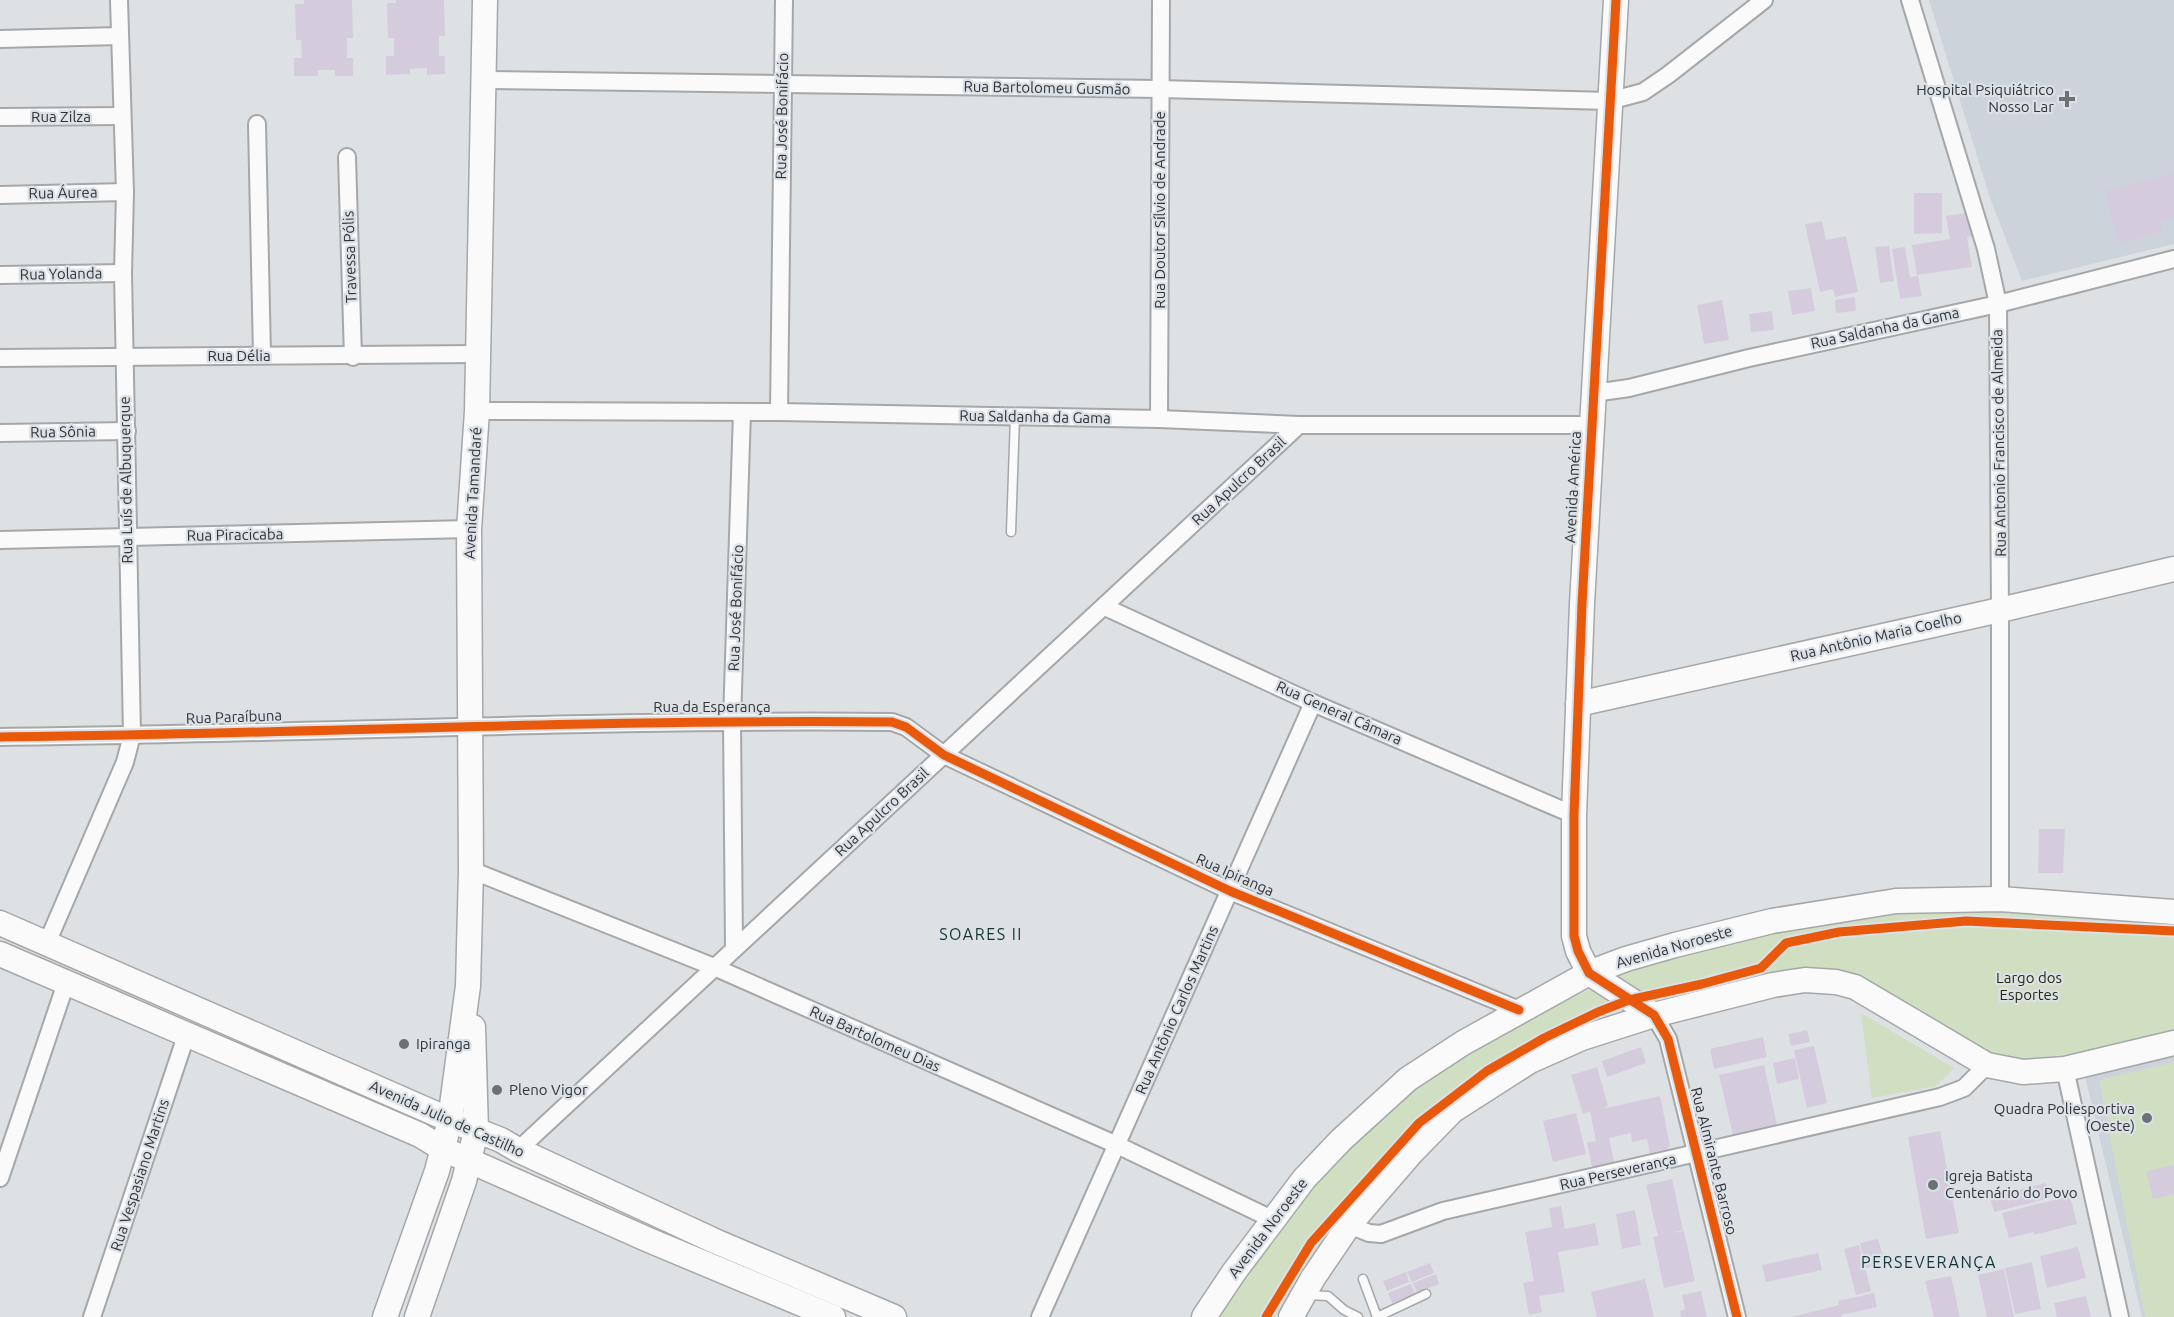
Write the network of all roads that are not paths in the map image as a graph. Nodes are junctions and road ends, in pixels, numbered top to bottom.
1 (119, 0) edge
2 (486, 0) edge
3 (784, 0) edge
4 (1161, 0) edge
5 (1616, 0) edge
6 (1764, 0) edge
7 (1910, 0) edge
8 (120, 36) junction
9 (0, 39) edge
10 (484, 80) junction
11 (783, 84) junction
12 (1160, 89) junction
13 (1609, 101) junction
14 (121, 116) junction
15 (0, 117) edge
16 (257, 124) dead end
17 (346, 158) dead end
18 (125, 192) junction
19 (0, 195) edge
20 (2174, 259) edge
21 (123, 273) junction
22 (0, 275) edge
23 (1998, 304) junction
24 (478, 354) junction
25 (262, 355) junction
26 (125, 357) junction
27 (353, 357) junction
28 (0, 358) edge
29 (1594, 393) junction
30 (477, 411) junction
31 (742, 412) junction
32 (779, 412) junction
33 (1015, 416) junction
34 (1159, 419) junction
35 (1299, 424) junction
36 (1592, 425) junction
37 (127, 431) junction
38 (0, 433) edge
39 (469, 529) junction
40 (1011, 532) dead end
41 (127, 537) junction
42 (0, 540) edge
43 (2174, 569) edge
44 (1105, 607) junction
45 (2000, 610) junction
46 (1313, 703) junction
47 (1578, 704) junction
48 (732, 721) junction
49 (470, 726) junction
50 (132, 735) junction
51 (0, 736) edge
52 (944, 755) junction
53 (1574, 815) junction
54 (471, 870) junction
55 (1230, 891) junction
56 (2000, 899) junction
57 (2174, 912) edge
58 (0, 923) edge
59 (47, 943) junction
60 (734, 948) junction
61 (0, 954) edge
62 (714, 967) junction
63 (1589, 973) junction
64 (66, 982) junction
65 (468, 986) junction
66 (1519, 1010) junction
67 (1654, 1015) junction
68 (187, 1033) junction
69 (2174, 1043) edge
70 (1987, 1065) junction
71 (2065, 1069) junction
72 (450, 1120) junction
73 (476, 1131) junction
74 (1117, 1145) junction
75 (443, 1149) junction
76 (518, 1150) junction
77 (1698, 1154) junction
78 (470, 1160) junction
79 (0, 1178) edge
80 (431, 1188) junction
81 (1274, 1220) junction
82 (1349, 1225) junction
83 (1363, 1279) dead end
84 (1426, 1294) dead end
85 (1304, 1295) junction
86 (819, 1314) edge
87 (92, 1317) edge
88 (385, 1317) edge
89 (394, 1317) edge
90 (417, 1317) edge
91 (894, 1317) edge
92 (1040, 1317) edge
93 (1204, 1317) edge
94 (1291, 1317) edge
95 (1358, 1317) edge
96 (1377, 1317) edge
97 (1737, 1317) edge
98 (2120, 1317) edge

1 - 8 street, Rua Luís de Albuquerque
2 - 10 main road, Avenida Tamandaré
3 - 11 street, Rua José Bonifácio
4 - 12 street, Rua Doutor Sílvio de Andrade
5 - 13 main road, Avenida América
6 - 13 street, Rua Bartolomeu Gusmão
7 - 23 street, Rua Antonio Francisco de Almeida
8 - 9 street
8 - 14 street, Rua Luís de Albuquerque
10 - 11 street, Rua Bartolomeu Gusmão
10 - 24 main road, Avenida Tamandaré
11 - 12 street, Rua Bartolomeu Gusmão
11 - 32 street, Rua José Bonifácio
12 - 13 street, Rua Bartolomeu Gusmão
12 - 34 street, Rua Doutor Sílvio de Andrade
13 - 29 main road, Avenida América
14 - 15 street, Rua Zilza
14 - 18 street, Rua Luís de Albuquerque
16 - 25 street
17 - 27 street, Travessa Pólis
18 - 19 street, Rua Áurea
18 - 21 street, Rua Luís de Albuquerque
20 - 23 street, Rua Saldanha da Gama
21 - 22 street, Rua Yolanda
21 - 26 street, Rua Luís de Albuquerque
23 - 29 street, Rua Saldanha da Gama
23 - 45 street, Rua Antonio Francisco de Almeida
24 - 27 street, Rua Délia
24 - 30 main road, Avenida Tamandaré
25 - 26 street, Rua Délia
25 - 27 street, Rua Délia
26 - 28 street, Rua Délia
26 - 37 street, Rua Luís de Albuquerque
29 - 36 main road, Avenida América
30 - 31 street, Rua Saldanha da Gama
30 - 39 main road, Avenida Tamandaré
31 - 32 street, Rua Saldanha da Gama
31 - 48 street, Rua José Bonifácio
32 - 33 street, Rua Saldanha da Gama
33 - 34 street, Rua Saldanha da Gama
33 - 40 lane
34 - 35 street, Rua Saldanha da Gama
35 - 36 street, Rua Saldanha da Gama
35 - 44 street, Rua Apulcro Brasil
36 - 47 main road, Avenida América
37 - 38 street, Rua Sônia
37 - 41 street, Rua Luís de Albuquerque
39 - 41 street, Rua Piracicaba
39 - 49 main road, Avenida Tamandaré
41 - 42 street, Rua Piracicaba
41 - 50 street, Rua Luís de Albuquerque
43 - 45 main road, Rua Antônio Maria Coelho
44 - 46 street, Rua General Câmara
44 - 52 street, Rua Apulcro Brasil
45 - 47 main road, Rua Antônio Maria Coelho
45 - 56 street, Rua Antonio Francisco de Almeida
46 - 53 street, Rua General Câmara
46 - 55 street, Rua Antônio Carlos Martins
47 - 53 main road, Avenida América
48 - 49 street, Rua da Esperança
48 - 52 street, Rua da Esperança
48 - 60 street, Rua José Bonifácio
49 - 50 street, Rua Paraíbuna
49 - 54 main road, Avenida Tamandaré
50 - 51 street, Rua Paraíbuna
50 - 59 street, Rua Luís de Albuquerque
52 - 55 street, Rua Ipiranga
52 - 60 street, Rua Apulcro Brasil
53 - 63 main road, Avenida América
54 - 62 street, Rua Bartolomeu Dias
54 - 65 main road, Avenida Tamandaré
55 - 66 street, Rua Ipiranga
55 - 74 street, Rua Antônio Carlos Martins
56 - 57 main road, Avenida Noroeste
56 - 63 main road, Avenida Noroeste
58 - 59 main road, Avenida Julio de Castilho
59 - 72 main road, Avenida Julio de Castilho
60 - 62 street, Rua Apulcro Brasil
61 - 64 main road, Avenida Julio de Castilho
62 - 74 street, Rua Bartolomeu Dias
62 - 76 street, Rua Apulcro Brasil
63 - 66 main road, Avenida Noroeste
63 - 67 main road
64 - 68 main road, Avenida Julio de Castilho
64 - 79 street
65 - 72 main road, Avenida Tamandaré
65 - 73 main road, Avenida Tamandaré
66 - 81 main road, Avenida Noroeste
67 - 70 main road
67 - 77 street, Rua Almirante Barroso
67 - 82 main road
68 - 75 main road, Avenida Julio de Castilho
68 - 87 street, Rua Vespasiano Martins
69 - 71 main road
70 - 71 main road
70 - 77 street, Rua Perseverança
71 - 98 street
72 - 73 main road, Avenida Julio de Castilho
72 - 75 main road, Avenida Tamandaré
73 - 76 main road, Avenida Julio de Castilho
73 - 78 main road, Avenida Tamandaré
74 - 81 street, Rua Bartolomeu Dias
74 - 92 street, Rua Antônio Carlos Martins
75 - 78 main road, Avenida Julio de Castilho
75 - 80 main road, Avenida Tamandaré
76 - 91 main road, Avenida Julio de Castilho
77 - 82 street, Rua Perseverança
77 - 97 street, Rua Almirante Barroso
78 - 86 main road, Avenida Julio de Castilho
78 - 90 main road, Avenida Tamandaré
80 - 88 main road
80 - 89 main road
81 - 93 main road, Avenida Noroeste
82 - 85 main road
83 - 96 lane
84 - 96 lane
85 - 94 main road
85 - 95 lane

